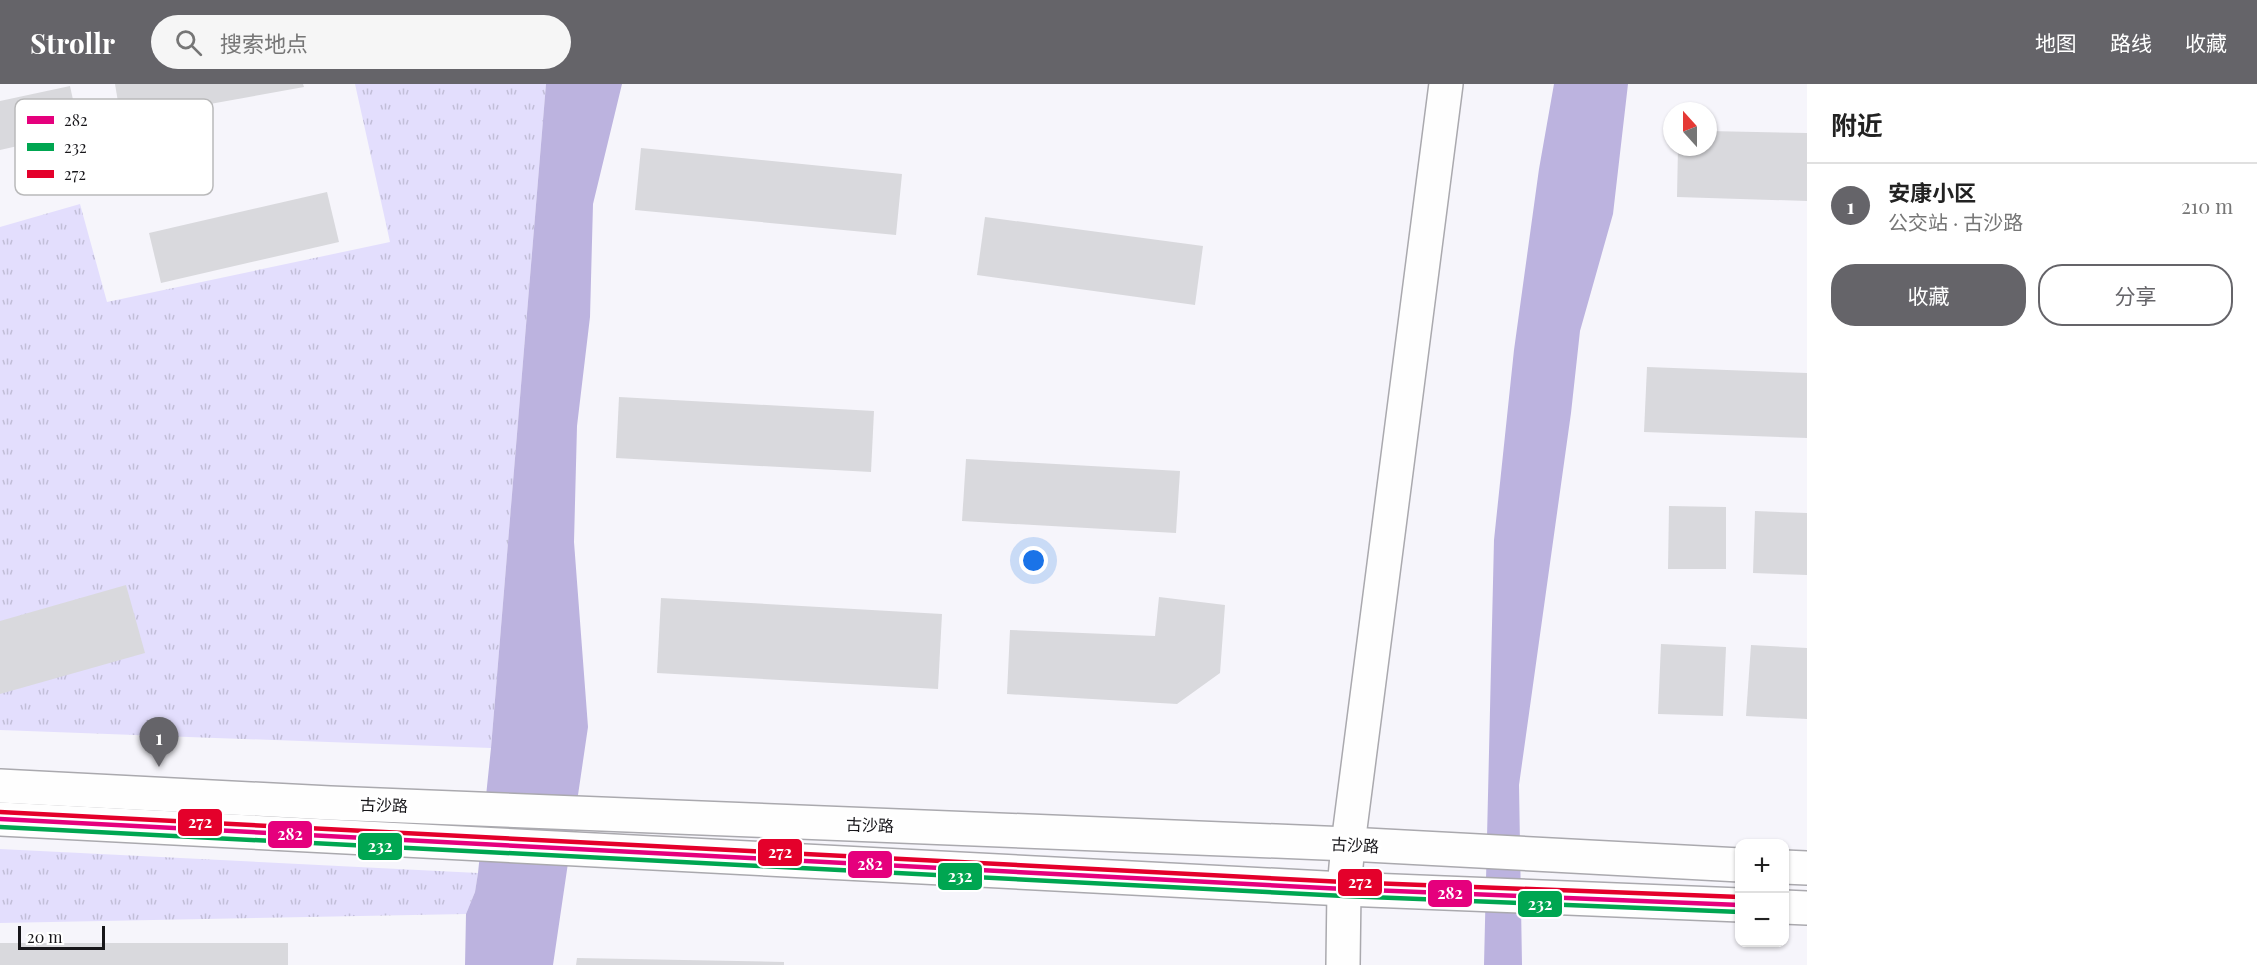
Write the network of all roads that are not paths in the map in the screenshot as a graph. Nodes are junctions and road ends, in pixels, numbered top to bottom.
1 (1446, 84) edge
2 (0, 786) edge
3 (0, 819) edge
4 (1348, 844) junction
5 (1735, 865) edge
6 (1789, 867) edge
7 (1807, 868) edge
8 (1344, 889) junction
9 (1735, 905) edge
10 (1789, 907) edge
11 (1807, 908) edge
12 (1343, 965) edge

1 - 4 main road
2 - 4 main road, 古沙路
3 - 8 main road, 古沙路
4 - 5 main road, 古沙路
4 - 8 main road
6 - 7 main road
8 - 9 main road, 古沙路
8 - 12 main road
10 - 11 main road

